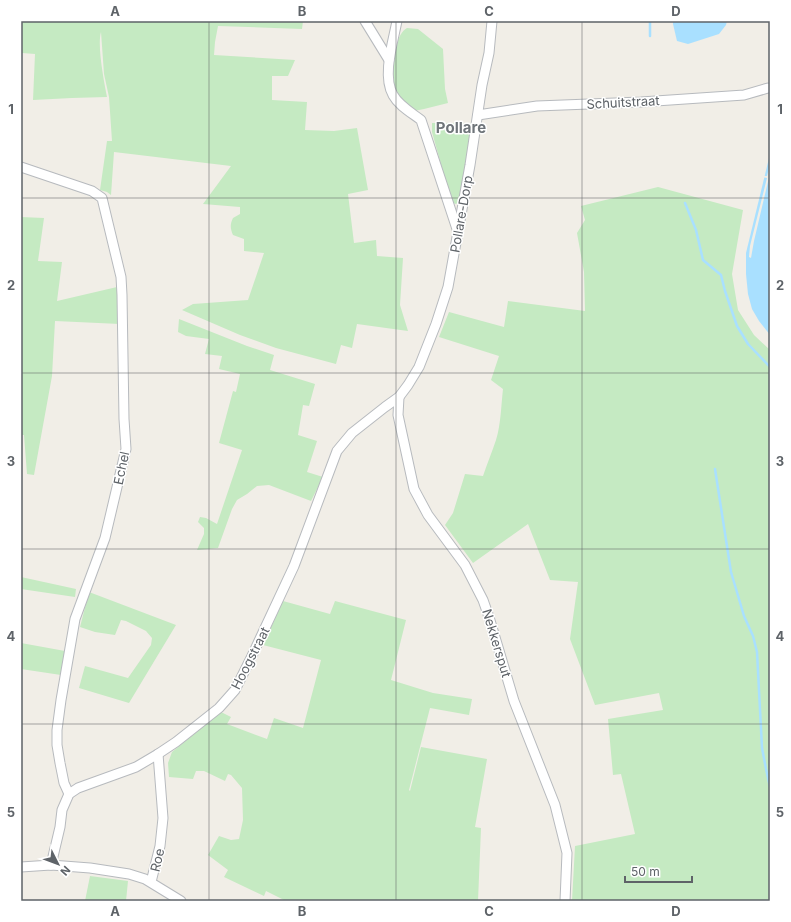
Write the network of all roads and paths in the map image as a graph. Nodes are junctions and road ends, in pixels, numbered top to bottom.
1 (365, 21) edge
2 (398, 21) edge
3 (492, 21) edge
4 (389, 60) junction
5 (768, 88) dead end
6 (478, 115) junction
7 (21, 167) edge
8 (458, 230) junction
9 (399, 397) junction
10 (158, 754) junction
11 (69, 794) junction
12 (51, 865) junction
13 (21, 867) edge
14 (152, 882) junction
15 (181, 901) edge
16 (565, 901) edge

1 - 4 street
2 - 4 street
3 - 6 street, Pollare-Dorp
4 - 8 street
5 - 6 street, Schuitstraat
6 - 8 street, Pollare-Dorp
7 - 11 street, Echel
8 - 9 street, Pollare-Dorp
9 - 10 street, Hoogstraat
9 - 16 street, Nekkersput
10 - 11 street, Hoogstraat
10 - 14 street, Roe
11 - 12 street
12 - 13 street, Roe
12 - 14 street, Roe
14 - 15 street

